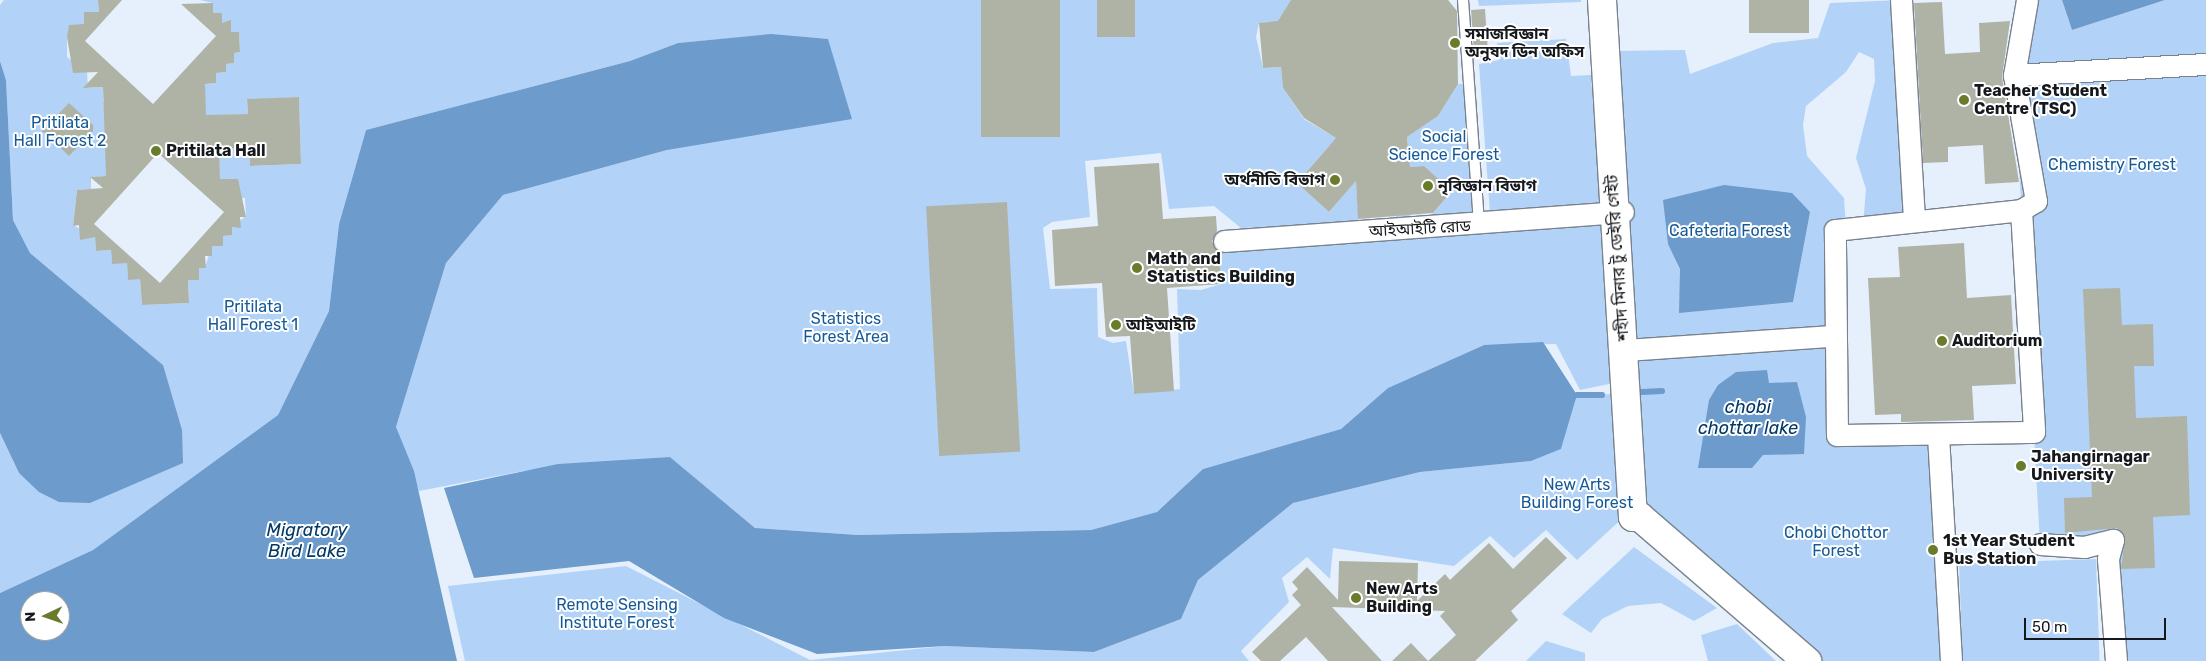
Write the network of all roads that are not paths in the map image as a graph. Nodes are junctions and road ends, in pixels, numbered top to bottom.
1 (1463, 0) edge
2 (1901, 0) edge
3 (2027, 0) edge
4 (1608, 6) edge
5 (2206, 64) edge
6 (2014, 75) junction
7 (2021, 210) junction
8 (1619, 212) junction
9 (1914, 219) junction
10 (1479, 226) junction
11 (1224, 240) dead end
12 (1833, 336) junction
13 (1628, 350) junction
14 (1938, 435) junction
15 (2040, 544) dead end
16 (1807, 661) edge
17 (1951, 661) edge
18 (2116, 661) edge

1 - 10 lane
2 - 9 street
3 - 6 street
4 - 8 street, শহীদ মিনার টু ডেইরি গেইট
5 - 6 street
6 - 7 street
7 - 9 street
7 - 14 street
8 - 10 street, আইআইটি রোড
8 - 13 street, শহীদ মিনার টু ডেইরি গেইট
9 - 12 street
10 - 11 street, আইআইটি রোড
12 - 13 street
12 - 14 street
13 - 16 street, শহীদ মিনার টু ডেইরি গেইট
14 - 17 street
15 - 18 street

